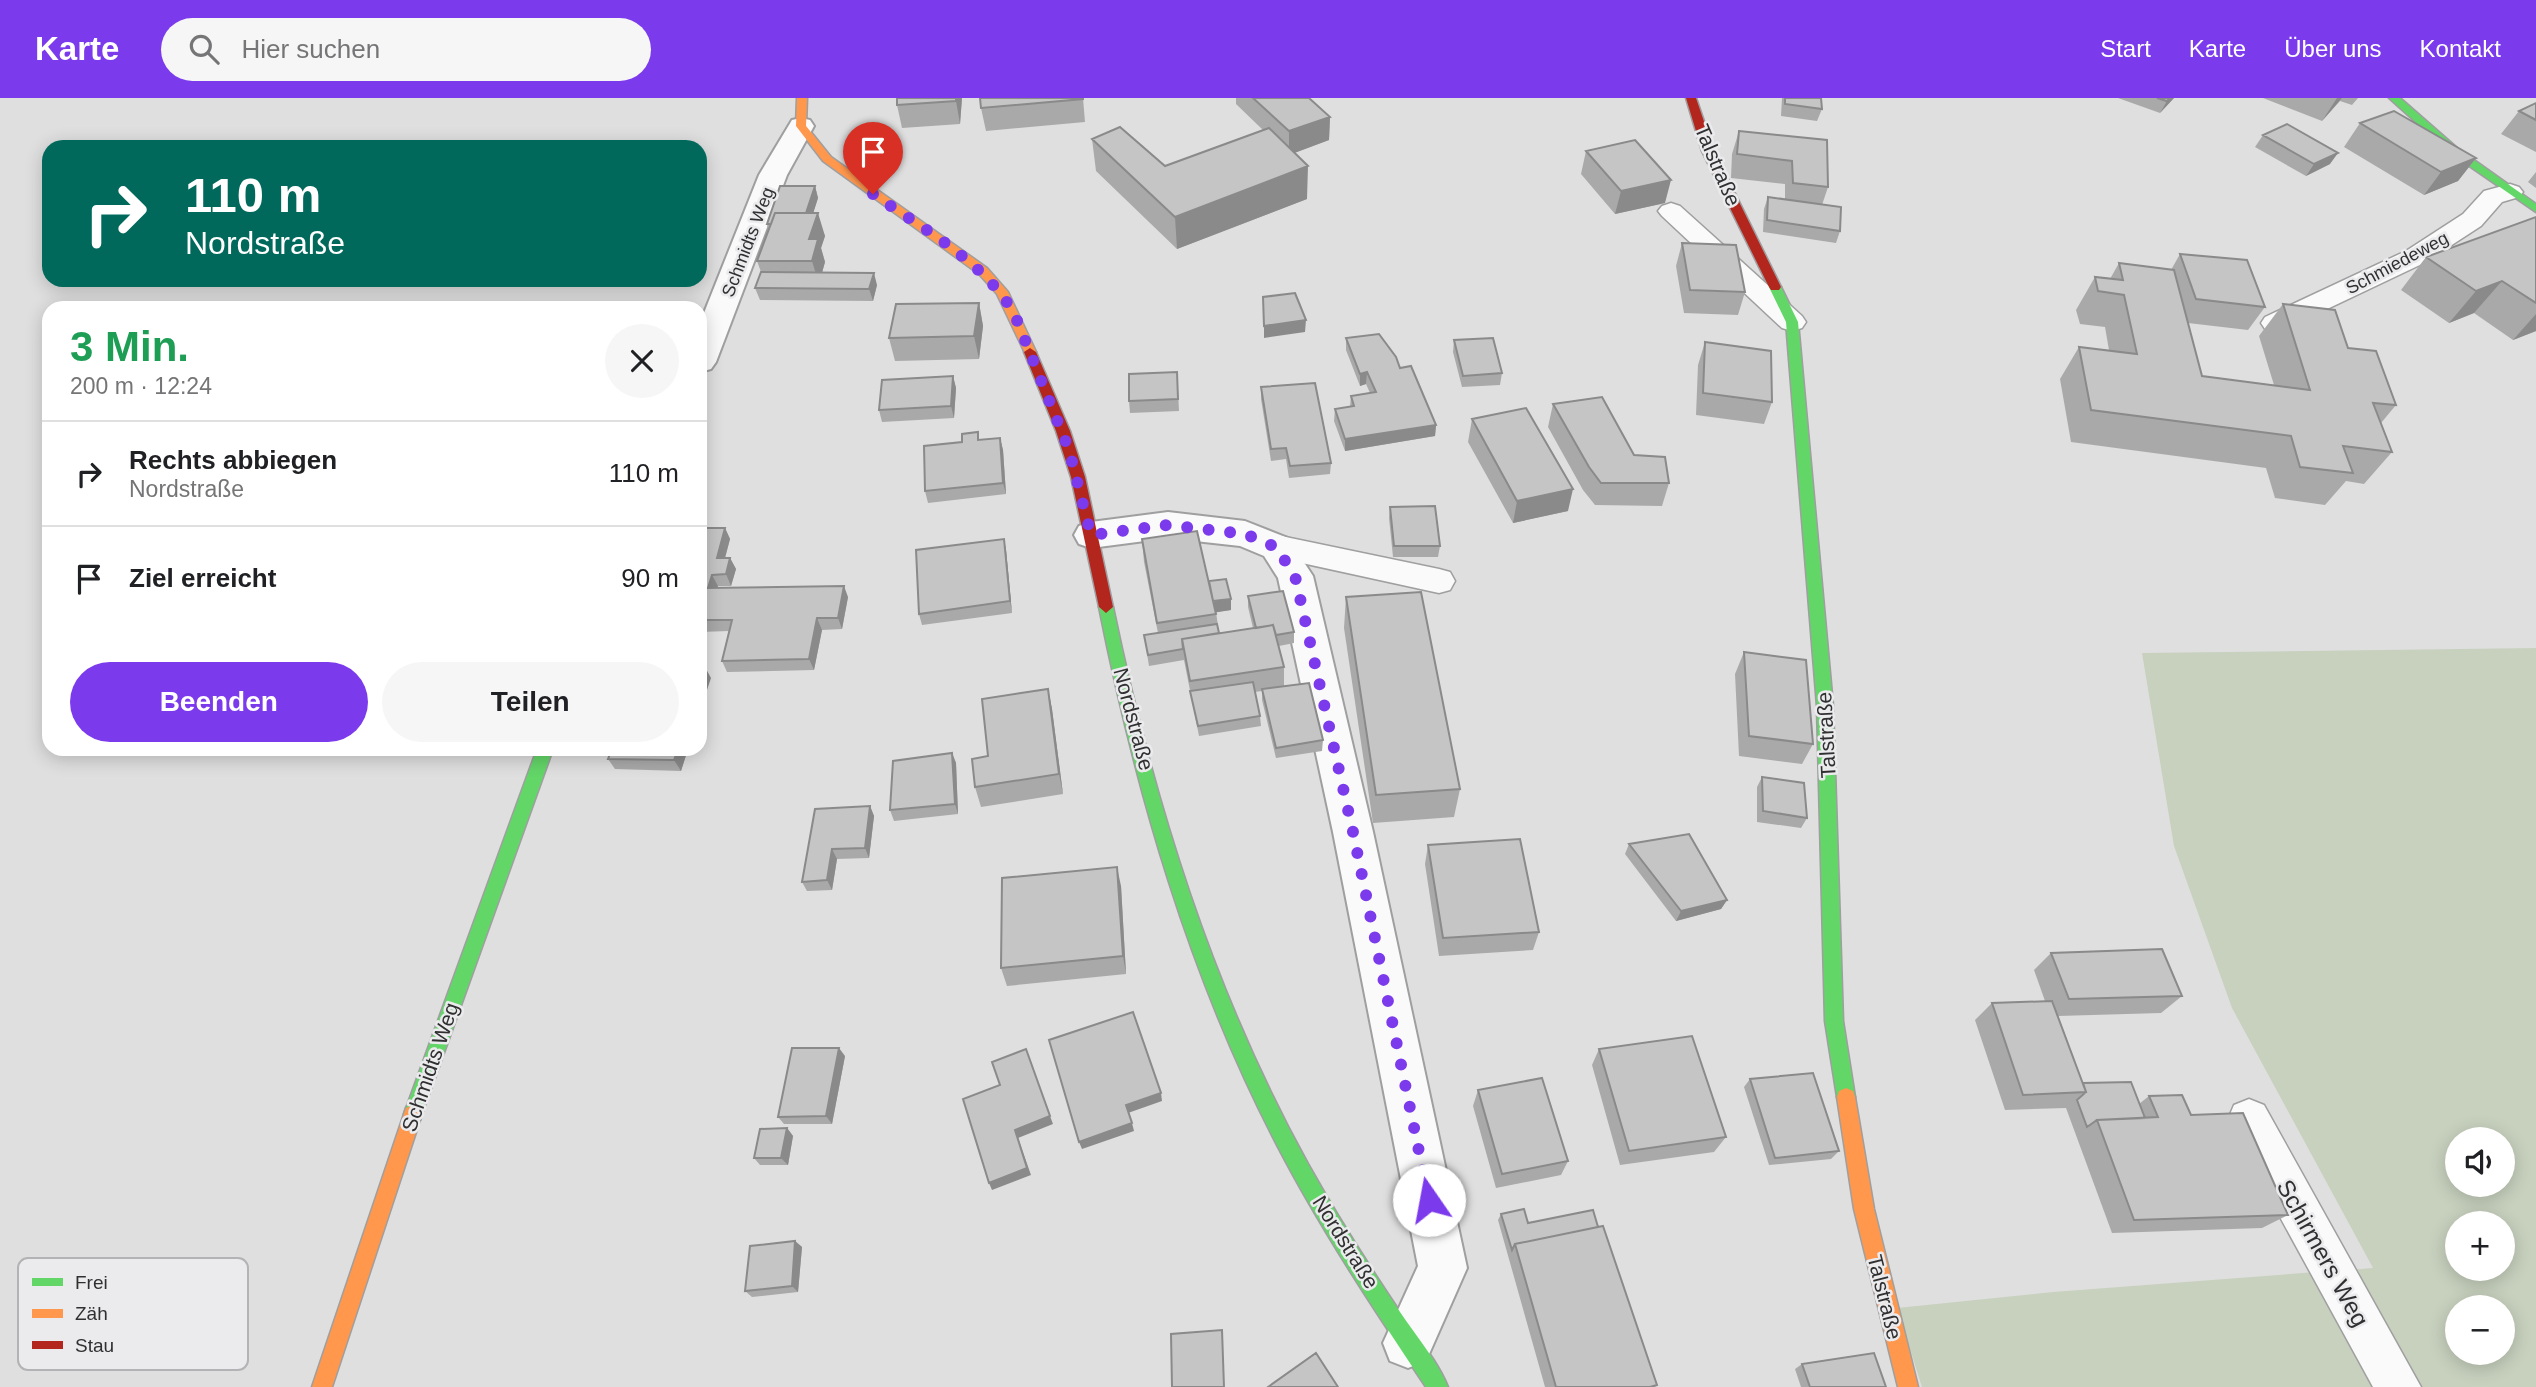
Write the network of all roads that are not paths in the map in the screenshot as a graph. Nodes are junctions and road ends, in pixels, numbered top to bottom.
1 (802, 98) edge
2 (1691, 98) edge
3 (2394, 98) edge
4 (801, 126) junction
5 (2510, 192) junction
6 (2536, 209) edge
7 (1671, 211) dead end
8 (1792, 322) junction
9 (2275, 323) dead end
10 (707, 344) edge
11 (1091, 535) junction
12 (1276, 547) junction
13 (1439, 581) dead end
14 (542, 756) edge
15 (2249, 1119) edge
16 (1408, 1343) junction
17 (322, 1387) edge
18 (1438, 1387) edge
19 (1908, 1387) edge
20 (2398, 1387) edge

1 - 4 street
2 - 8 street, Talstraße
3 - 5 street
4 - 10 street, Schmidts Weg
4 - 11 street, Nordstraße
5 - 6 street
5 - 9 lane, Schmiedeweg
7 - 8 lane
8 - 19 street, Talstraße
11 - 12 street
11 - 16 street, Nordstraße
12 - 13 lane
12 - 16 street
14 - 17 street, Schmidts Weg
15 - 20 lane, Schirmers Weg
16 - 18 street, Nordstraße

